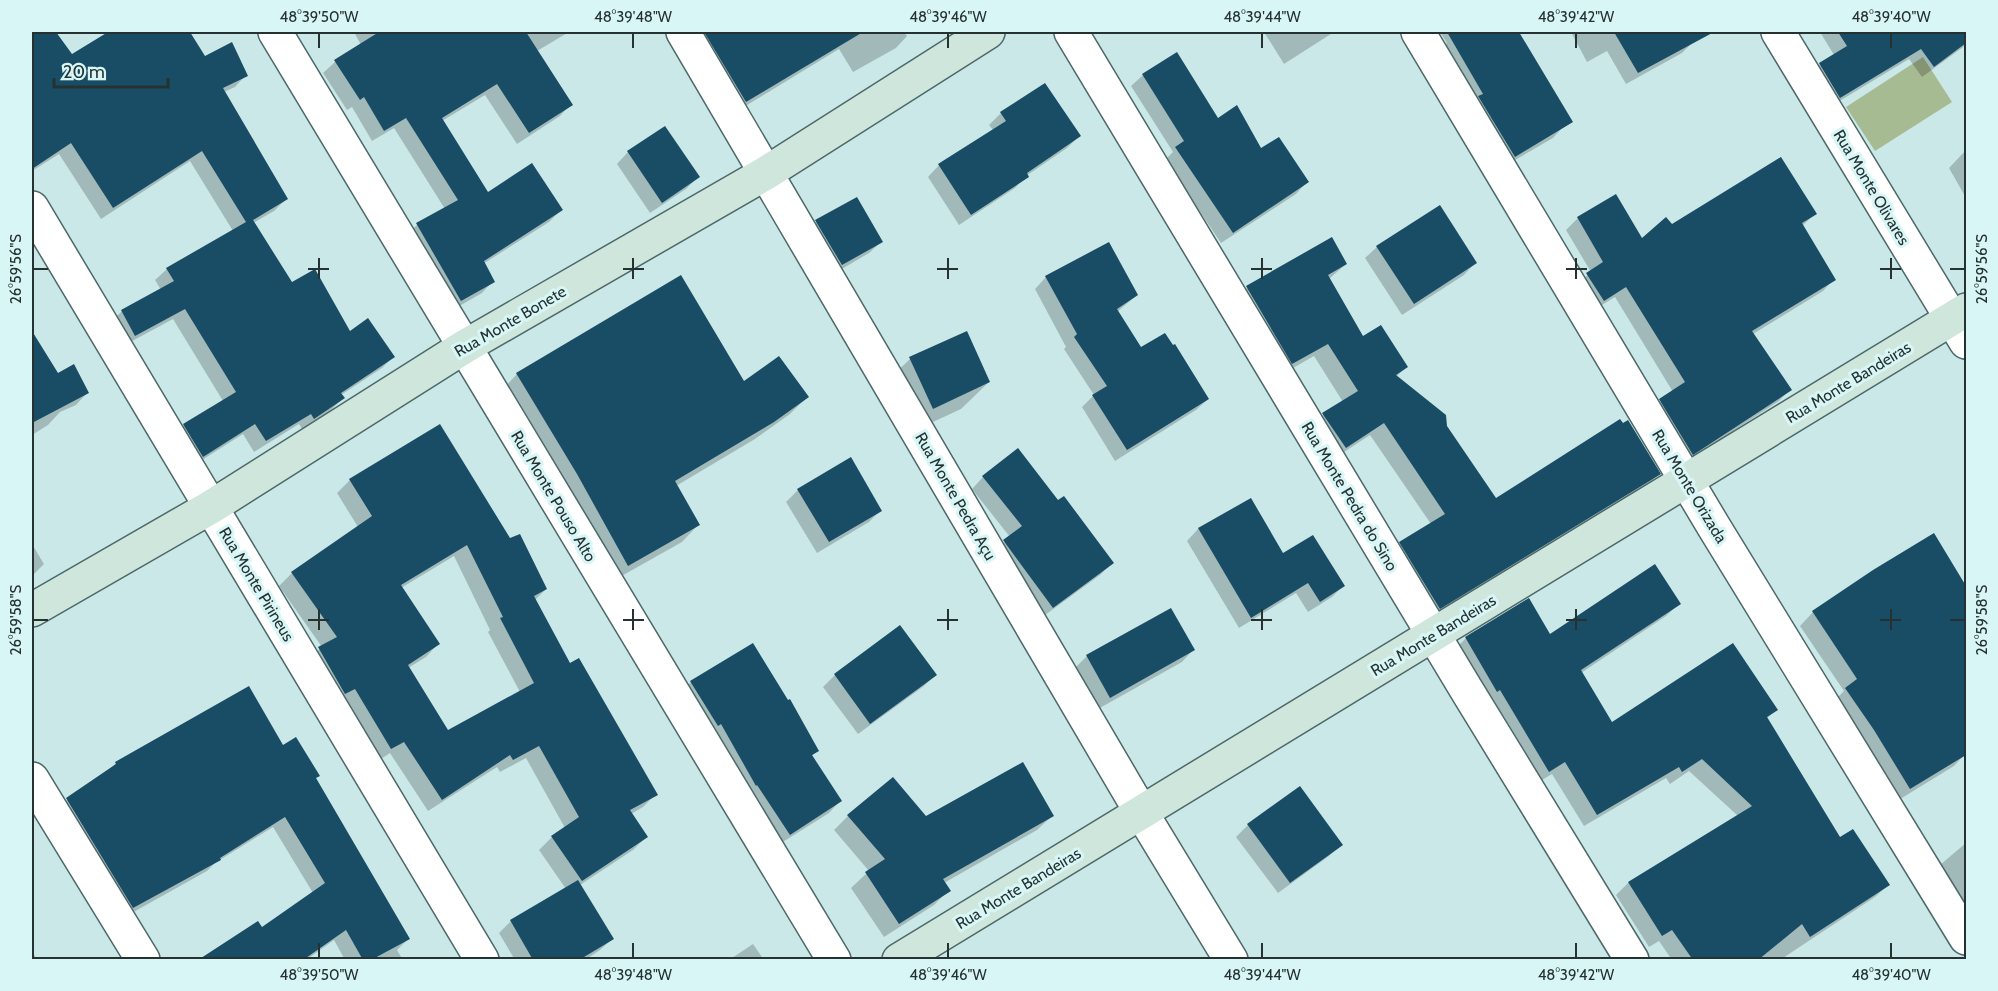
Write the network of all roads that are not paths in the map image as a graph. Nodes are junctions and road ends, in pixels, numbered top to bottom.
1 (275, 32) edge
2 (683, 32) edge
3 (988, 32) edge
4 (1071, 32) edge
5 (1418, 32) edge
6 (1778, 32) edge
7 (766, 173) junction
8 (32, 208) edge
9 (1962, 324) edge
10 (464, 347) junction
11 (1686, 481) junction
12 (211, 507) junction
13 (32, 610) edge
14 (1434, 634) junction
15 (32, 779) edge
16 (1142, 812) junction
17 (1966, 938) edge
18 (143, 960) edge
19 (482, 960) edge
20 (834, 960) edge
21 (899, 960) edge
22 (1231, 960) edge
23 (1632, 960) edge

1 - 10 street, Rua Monte Pouso Alto
2 - 7 street, Rua Monte Pedra Açu
3 - 7 main road, Rua Monte Bonete
4 - 14 street, Rua Monte Pedra do Sino
5 - 11 street, Rua Monte Orizada
6 - 9 street, Rua Monte Olivares
7 - 10 main road, Rua Monte Bonete
7 - 16 street, Rua Monte Pedra Açu
8 - 12 street, Rua Monte Pirineus
9 - 11 main road, Rua Monte Bandeiras
10 - 12 main road, Rua Monte Bonete
10 - 20 street, Rua Monte Pouso Alto
11 - 14 main road, Rua Monte Bandeiras
11 - 17 street, Rua Monte Orizada
12 - 13 main road, Rua Monte Bonete
12 - 19 street, Rua Monte Pirineus
14 - 16 main road, Rua Monte Bandeiras
14 - 23 street, Rua Monte Pedra do Sino
15 - 18 street
16 - 21 main road, Rua Monte Bandeiras
16 - 22 street, Rua Monte Pedra Açu

